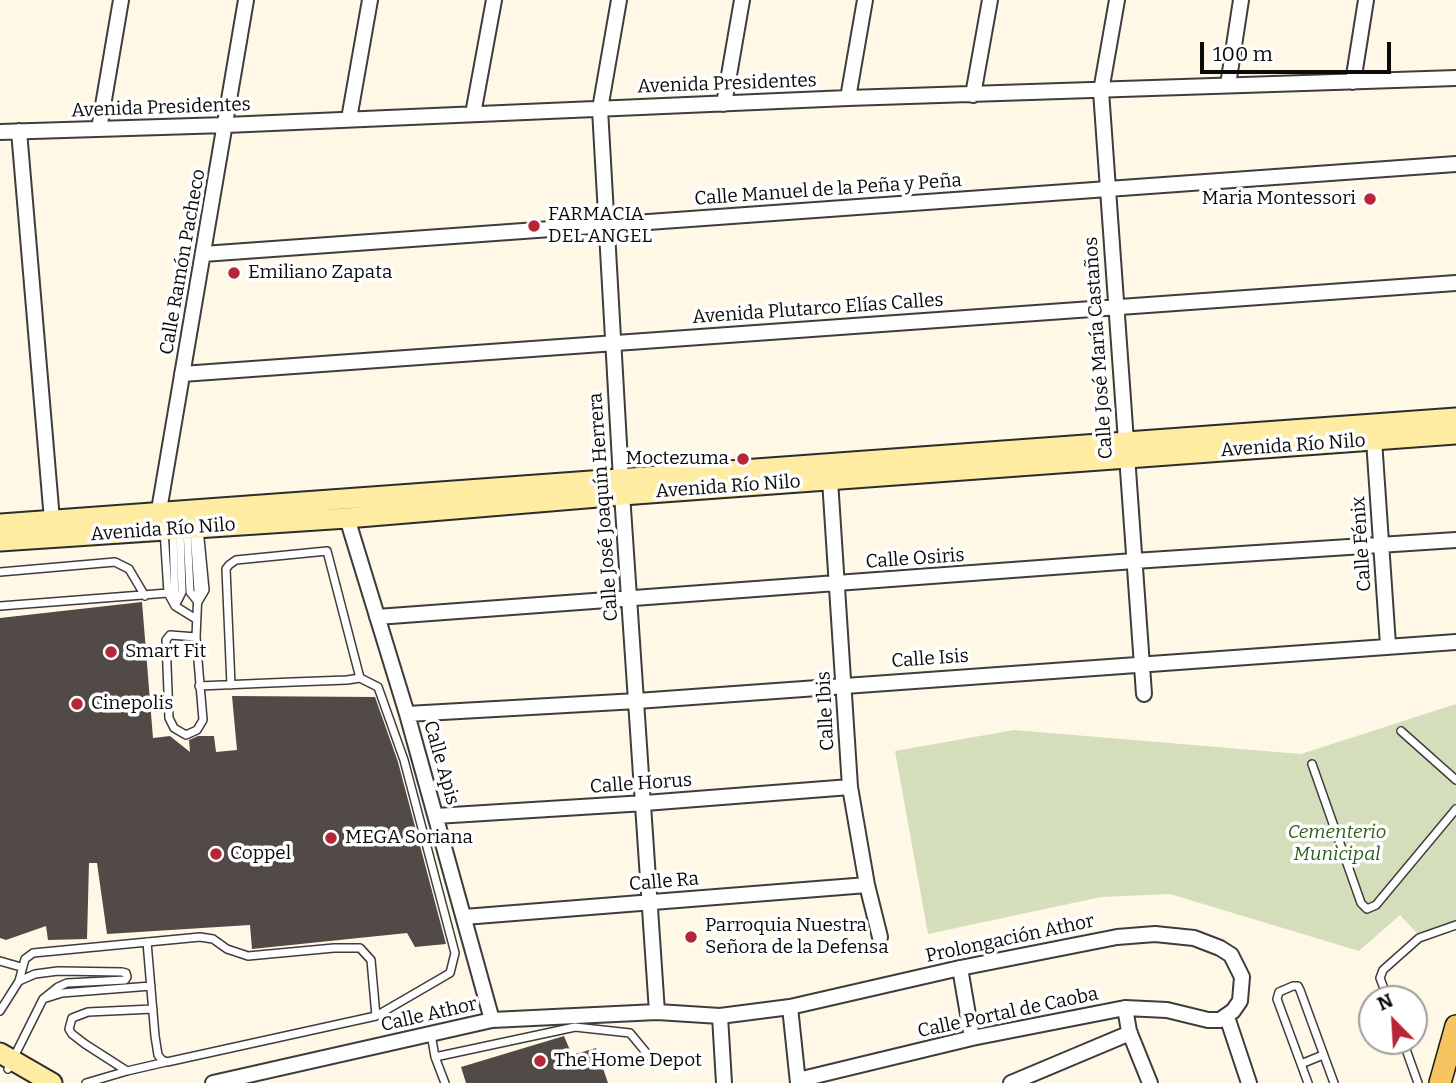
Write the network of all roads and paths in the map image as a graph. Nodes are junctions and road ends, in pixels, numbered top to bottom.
1 (121, 0) edge
2 (246, 0) edge
3 (370, 0) edge
4 (494, 0) edge
5 (619, 0) edge
6 (742, 0) edge
7 (865, 0) edge
8 (990, 0) edge
9 (1116, 0) edge
10 (1241, 0) edge
11 (1366, 0) edge
12 (1456, 78) edge
13 (1353, 82) junction
14 (1228, 85) junction
15 (1101, 92) junction
16 (973, 95) junction
17 (848, 99) junction
18 (724, 104) junction
19 (600, 109) junction
20 (473, 114) junction
21 (349, 119) junction
22 (226, 125) junction
23 (99, 129) junction
24 (19, 131) junction
25 (0, 132) edge
26 (1456, 164) edge
27 (1108, 189) junction
28 (607, 225) junction
29 (203, 254) junction
30 (1456, 283) edge
31 (1116, 307) junction
32 (613, 343) junction
33 (182, 374) junction
34 (1456, 418) edge
35 (1456, 434) edge
36 (1374, 440) junction
37 (1126, 450) junction
38 (830, 480) junction
39 (622, 487) junction
40 (347, 518) junction
41 (52, 520) junction
42 (0, 524) edge
43 (177, 527) junction
44 (1456, 540) edge
45 (0, 541) edge
46 (1382, 545) junction
47 (1134, 561) junction
48 (0, 572) edge
49 (837, 584) junction
50 (168, 593) junction
51 (145, 596) junction
52 (630, 600) junction
53 (198, 603) junction
54 (0, 606) edge
55 (175, 606) junction
56 (377, 617) junction
57 (196, 620) junction
58 (196, 637) junction
59 (1456, 642) edge
60 (1388, 645) junction
61 (1143, 663) junction
62 (360, 678) junction
63 (844, 684) junction
64 (231, 685) junction
65 (200, 686) junction
66 (1144, 694) dead end
67 (637, 701) junction
68 (407, 714) junction
69 (1401, 732) dead end
70 (1312, 764) dead end
71 (1456, 780) edge
72 (850, 787) junction
73 (645, 803) junction
74 (1456, 809) edge
75 (436, 817) junction
76 (867, 885) junction
77 (651, 902) junction
78 (464, 917) junction
79 (1456, 925) edge
80 (880, 937) dead end
81 (147, 942) junction
82 (0, 961) edge
83 (21, 967) junction
84 (960, 968) junction
85 (19, 981) junction
86 (1383, 985) edge
87 (151, 986) junction
88 (43, 999) junction
89 (790, 1007) junction
90 (1125, 1007) junction
91 (153, 1009) junction
92 (0, 1011) edge
93 (657, 1012) junction
94 (376, 1016) junction
95 (720, 1016) junction
96 (1227, 1017) junction
97 (492, 1020) junction
98 (1456, 1026) edge
99 (1130, 1033) junction
100 (431, 1034) junction
101 (972, 1038) junction
102 (1323, 1055) junction
103 (1408, 1055) edge
104 (649, 1056) dead end
105 (435, 1057) junction
106 (5, 1062) edge
107 (167, 1062) junction
108 (1301, 1064) junction
109 (127, 1071) junction
110 (798, 1082) edge
111 (32, 1083) edge
112 (52, 1083) edge
113 (86, 1083) edge
114 (214, 1083) edge
115 (446, 1083) edge
116 (724, 1083) edge
117 (1011, 1083) edge
118 (1150, 1083) edge
119 (1249, 1083) edge
120 (1308, 1083) edge
121 (1334, 1083) edge
122 (1418, 1083) edge
123 (1440, 1083) edge

1 - 23 street
2 - 22 street, Calle Ramón Pacheco
3 - 21 street
4 - 20 street
5 - 19 street, Calle José Joaquín Herrera
6 - 18 street
7 - 17 street
8 - 16 street
9 - 15 street, Calle José María Castaños
10 - 14 street
11 - 13 street
12 - 13 street, Avenida Presidentes
13 - 14 street, Avenida Presidentes
14 - 15 street, Avenida Presidentes
15 - 16 street, Avenida Presidentes
15 - 27 street, Calle José María Castaños
16 - 17 street, Avenida Presidentes
17 - 18 street, Avenida Presidentes
18 - 19 street, Avenida Presidentes
19 - 20 street, Avenida Presidentes
19 - 28 street, Calle José Joaquín Herrera
20 - 21 street, Avenida Presidentes
21 - 22 street, Avenida Presidentes
22 - 23 street, Avenida Presidentes
22 - 29 street, Calle Ramón Pacheco
23 - 24 street, Avenida Presidentes
24 - 25 street, Avenida Presidentes
24 - 41 street
26 - 27 street, Calle Manuel de la Peña y Peña
27 - 28 street, Calle Manuel de la Peña y Peña
27 - 31 street, Calle José María Castaños
28 - 29 street, Calle Manuel de la Peña y Peña
28 - 32 street, Calle José Joaquín Herrera
29 - 33 street, Calle Ramón Pacheco
30 - 31 street, Avenida Plutarco Elías Calles
31 - 32 street, Avenida Plutarco Elías Calles
31 - 37 street, Calle José María Castaños
32 - 33 street, Avenida Plutarco Elías Calles
32 - 39 street, Calle José Joaquín Herrera
33 - 43 street, Calle Ramón Pacheco
34 - 37 main road, Avenida Río Nilo
35 - 36 main road, Avenida Río Nilo
36 - 37 main road, Avenida Río Nilo
36 - 46 street, Calle Fénix
37 - 38 main road, Avenida Río Nilo
37 - 39 main road, Avenida Río Nilo
37 - 47 street, Calle José María Castaños
38 - 39 main road, Avenida Río Nilo
38 - 49 street, Calle Ibis
39 - 40 main road, Avenida Río Nilo
39 - 43 main road, Avenida Río Nilo
39 - 52 street, Calle José Joaquín Herrera
40 - 43 main road, Avenida Río Nilo
40 - 56 street, Calle Apis
41 - 42 main road, Avenida Río Nilo
41 - 43 main road, Avenida Río Nilo
43 - 45 main road, Avenida Río Nilo
43 - 50 lane
43 - 53 lane
43 - 53 lane
43 - 55 lane
44 - 46 street, Calle Osiris
46 - 47 street, Calle Osiris
46 - 60 street, Calle Fénix
47 - 49 street, Calle Osiris
47 - 61 street, Calle José María Castaños
48 - 51 lane
49 - 52 street, Calle Osiris
49 - 63 street, Calle Ibis
50 - 51 lane
50 - 55 lane
51 - 54 lane
52 - 56 street, Calle Osiris
52 - 67 street, Calle José Joaquín Herrera
53 - 57 lane
55 - 57 lane
56 - 68 street, Calle Apis
57 - 58 lane
58 - 65 lane
58 - 65 lane
59 - 60 street, Calle Isis
60 - 61 street, Calle Isis
61 - 63 street, Calle Isis
61 - 66 street, Calle José María Castaños
62 - 64 lane
62 - 64 lane
62 - 94 lane
63 - 67 street, Calle Isis
63 - 72 street, Calle Ibis
64 - 65 lane
67 - 68 street, Calle Isis
67 - 73 street, Calle José Joaquín Herrera
68 - 75 street, Calle Apis
69 - 71 lane
70 - 74 lane
72 - 73 street, Calle Horus
72 - 76 street, Calle Ibis
73 - 75 street, Calle Horus
73 - 77 street, Calle José Joaquín Herrera
75 - 78 street, Calle Apis
76 - 77 street, Calle Ra
76 - 80 street, Calle Ibis
77 - 78 street, Calle Ra
77 - 93 street, Calle José Joaquín Herrera
78 - 97 street, Calle Apis
79 - 86 lane
81 - 83 lane
81 - 87 lane
81 - 94 lane
82 - 83 lane
83 - 85 lane
84 - 89 street, Prolongación Athor
84 - 96 street, Prolongación Athor
84 - 101 street
85 - 88 lane
85 - 92 lane
87 - 88 lane
87 - 91 lane
88 - 106 lane
89 - 95 street, Prolongación Athor
89 - 110 street, Calle Portal de Caoba
90 - 96 street, Calle Portal de Caoba
90 - 99 street
90 - 101 street, Calle Portal de Caoba
91 - 107 lane
91 - 109 lane
93 - 95 street, Prolongación Athor
93 - 97 street, Calle Athor
94 - 107 lane
95 - 116 street
96 - 119 street
97 - 100 street, Calle Athor
98 - 123 main road
99 - 117 street
99 - 118 street
100 - 105 lane
100 - 114 street, Calle Athor
101 - 110 street, Calle Portal de Caoba
102 - 108 lane
102 - 108 lane
102 - 121 lane
103 - 122 lane
104 - 105 lane
105 - 115 lane
106 - 111 main road
106 - 112 main road
107 - 109 lane
108 - 120 lane
109 - 113 lane

